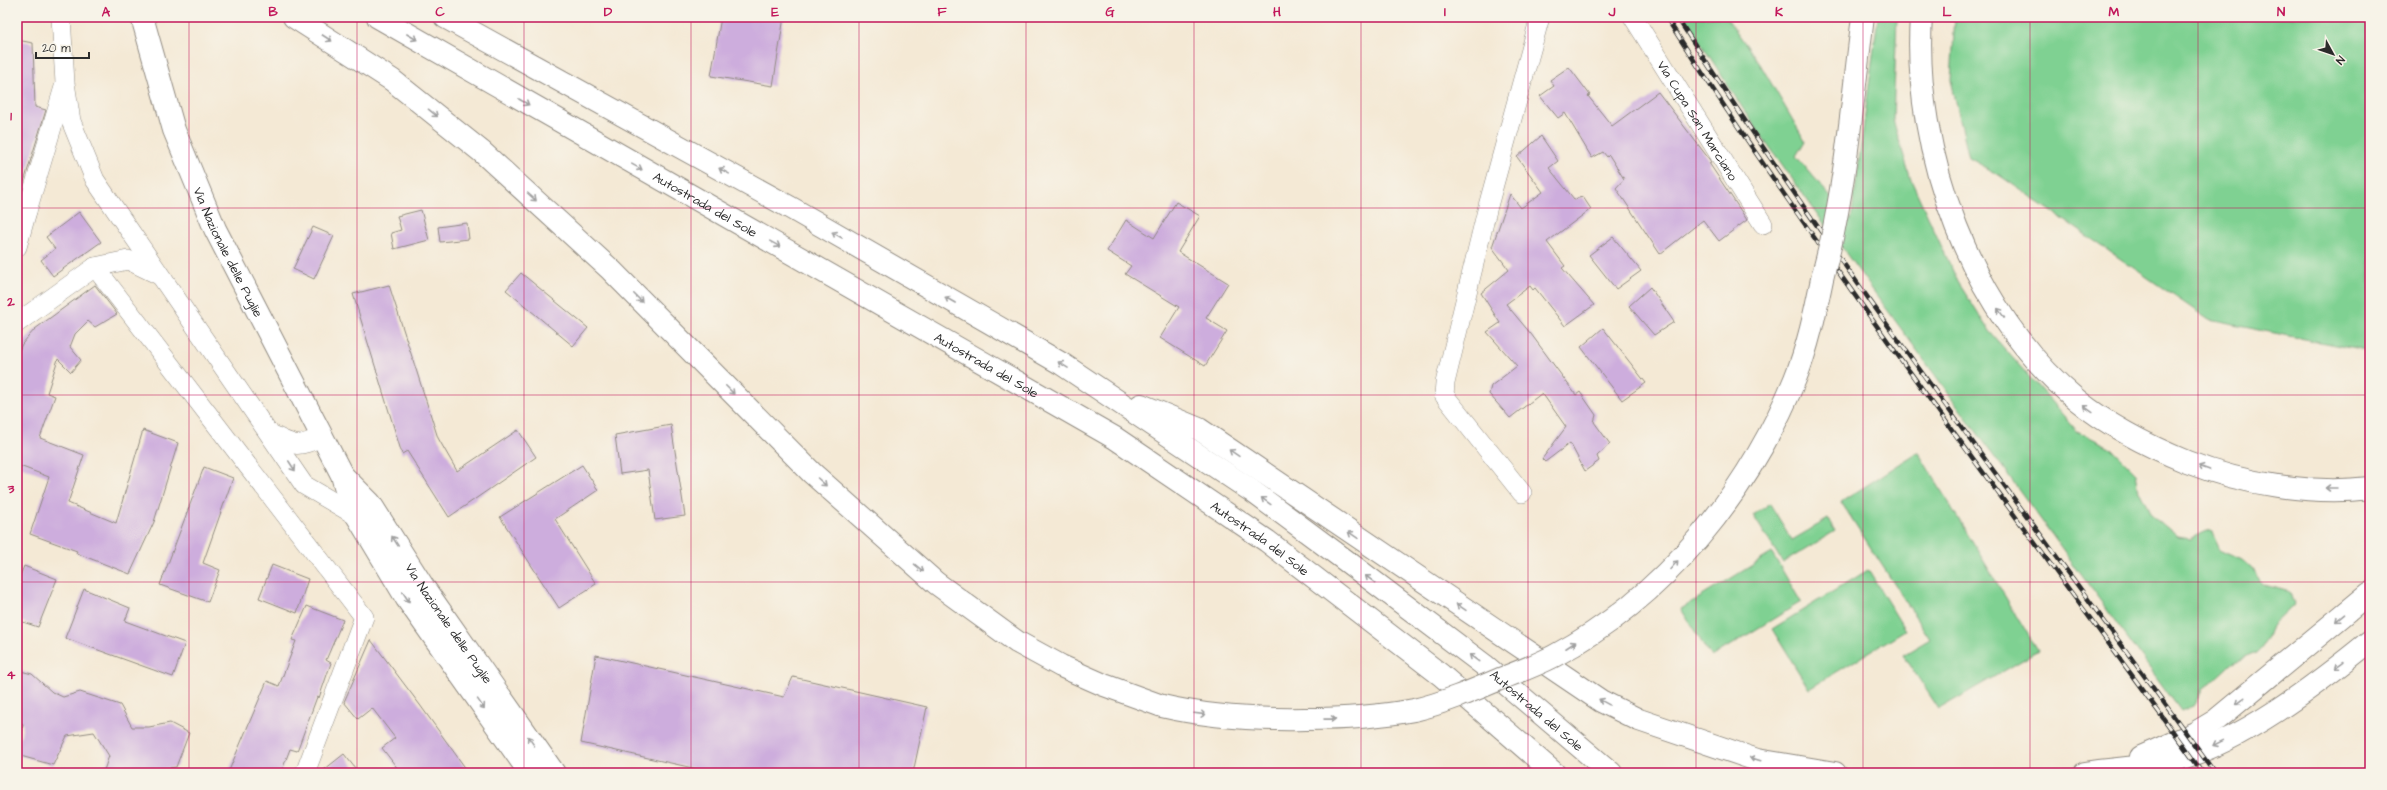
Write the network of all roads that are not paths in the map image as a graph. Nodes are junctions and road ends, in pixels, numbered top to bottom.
1 (60, 17) edge
2 (142, 17) edge
3 (294, 17) edge
4 (378, 17) edge
5 (445, 17) edge
6 (1540, 17) edge
7 (1633, 17) edge
8 (1863, 17) edge
9 (1921, 17) edge
10 (65, 84) junction
11 (22, 210) edge
12 (1764, 224) dead end
13 (17, 247) edge
14 (95, 267) junction
15 (159, 275) junction
16 (17, 323) edge
17 (1095, 386) junction
18 (270, 433) junction
19 (323, 436) junction
20 (342, 475) junction
21 (2370, 488) edge
22 (1522, 492) dead end
23 (357, 516) junction
24 (2370, 593) edge
25 (2370, 642) edge
26 (2107, 769) junction
27 (305, 773) edge
28 (530, 773) edge
29 (554, 773) edge
30 (1554, 773) edge
31 (1610, 773) edge
32 (1835, 773) edge
33 (2085, 773) edge

1 - 10 street
2 - 19 main road, Via Nazionale delle Puglie
3 -> 8 main road, bridge
4 -> 30 main road, Autostrada del Sole
17 -> 5 main road, Autostrada del Sole
6 - 22 street
7 - 12 street, Via Cupa San Marciano
21 -> 9 main road
10 - 11 street
10 - 15 street
11 - 13 street
14 - 15 street
14 - 16 street
14 - 27 street
15 - 18 street
31 -> 17 main road, Autostrada del Sole
32 -> 17 main road
18 - 19 street
18 -> 23 street
19 - 20 main road, Via Nazionale delle Puglie
20 - 23 main road, Via Nazionale delle Puglie
29 -> 20 main road, Via Nazionale delle Puglie
23 -> 28 main road, Via Nazionale delle Puglie
24 -> 26 main road
25 -> 26 main road
26 - 33 main road

